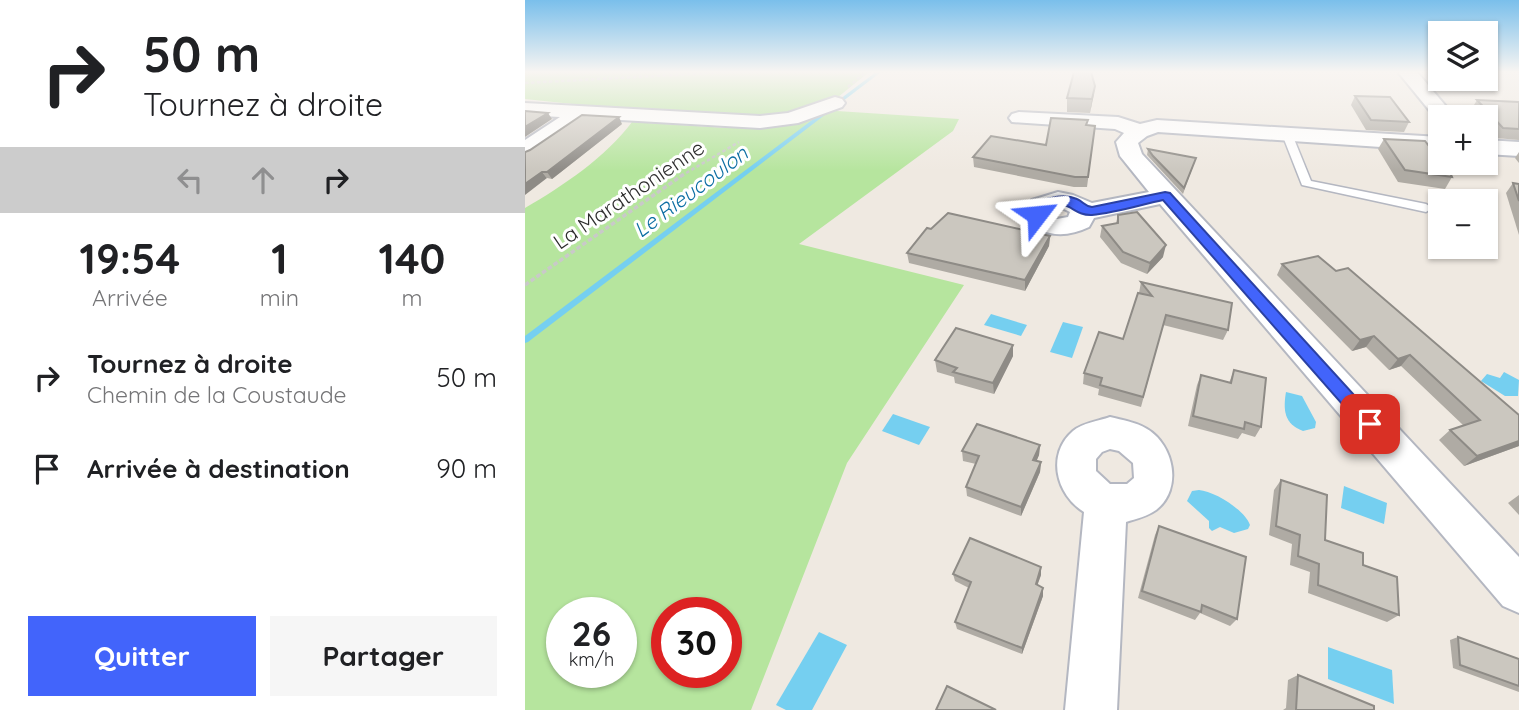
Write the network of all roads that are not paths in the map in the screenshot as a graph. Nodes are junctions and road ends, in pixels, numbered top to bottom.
1 (827, 105) edge
2 (525, 109) edge
3 (580, 113) junction
4 (1019, 118) dead end
5 (1139, 131) junction
6 (1287, 134) junction
7 (1428, 143) edge
8 (1498, 148) edge
9 (1519, 149) edge
10 (525, 150) edge
11 (1165, 196) junction
12 (1426, 208) dead end
13 (1083, 211) dead end
14 (1104, 502) dead end
15 (1519, 590) edge
16 (1091, 710) edge

1 - 3 street
2 - 3 street
3 - 10 street
4 - 5 street
5 - 6 street
5 - 11 street
6 - 7 street
6 - 12 lane
8 - 9 street
11 - 13 street
11 - 15 street
14 - 16 street

